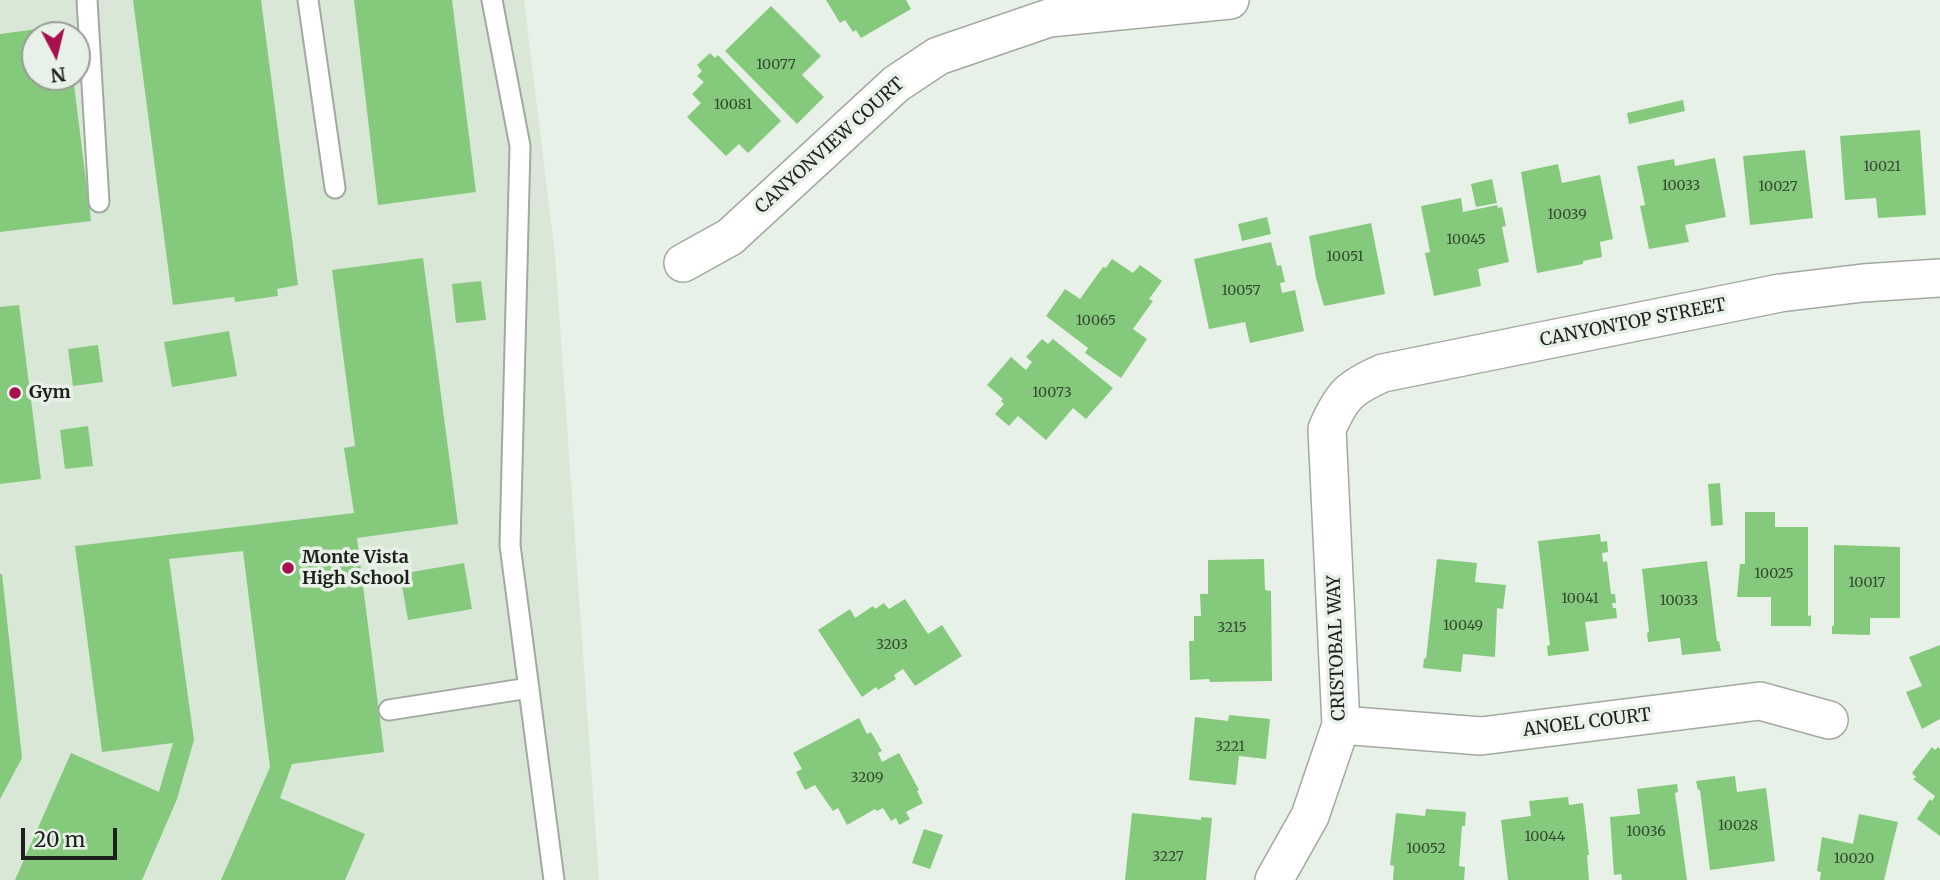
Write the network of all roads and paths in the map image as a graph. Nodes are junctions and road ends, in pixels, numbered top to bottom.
1 (87, 0) edge
2 (308, 0) edge
3 (492, 0) edge
4 (1230, 0) edge
5 (335, 188) dead end
6 (99, 202) dead end
7 (683, 263) dead end
8 (1940, 278) edge
9 (1338, 403) joint
10 (529, 688) junction
11 (389, 710) dead end
12 (1829, 720) dead end
13 (1341, 725) junction
14 (554, 880) edge
15 (1274, 880) edge

1 - 6 lane
2 - 5 lane
3 - 10 lane
4 - 7 street, CANYONVIEW COURT
8 - 9 street, CANYONTOP STREET
9 - 13 street, CRISTOBAL WAY
10 - 11 lane
10 - 14 lane
12 - 13 street, ANOEL COURT
13 - 15 street, CRISTOBAL WAY

